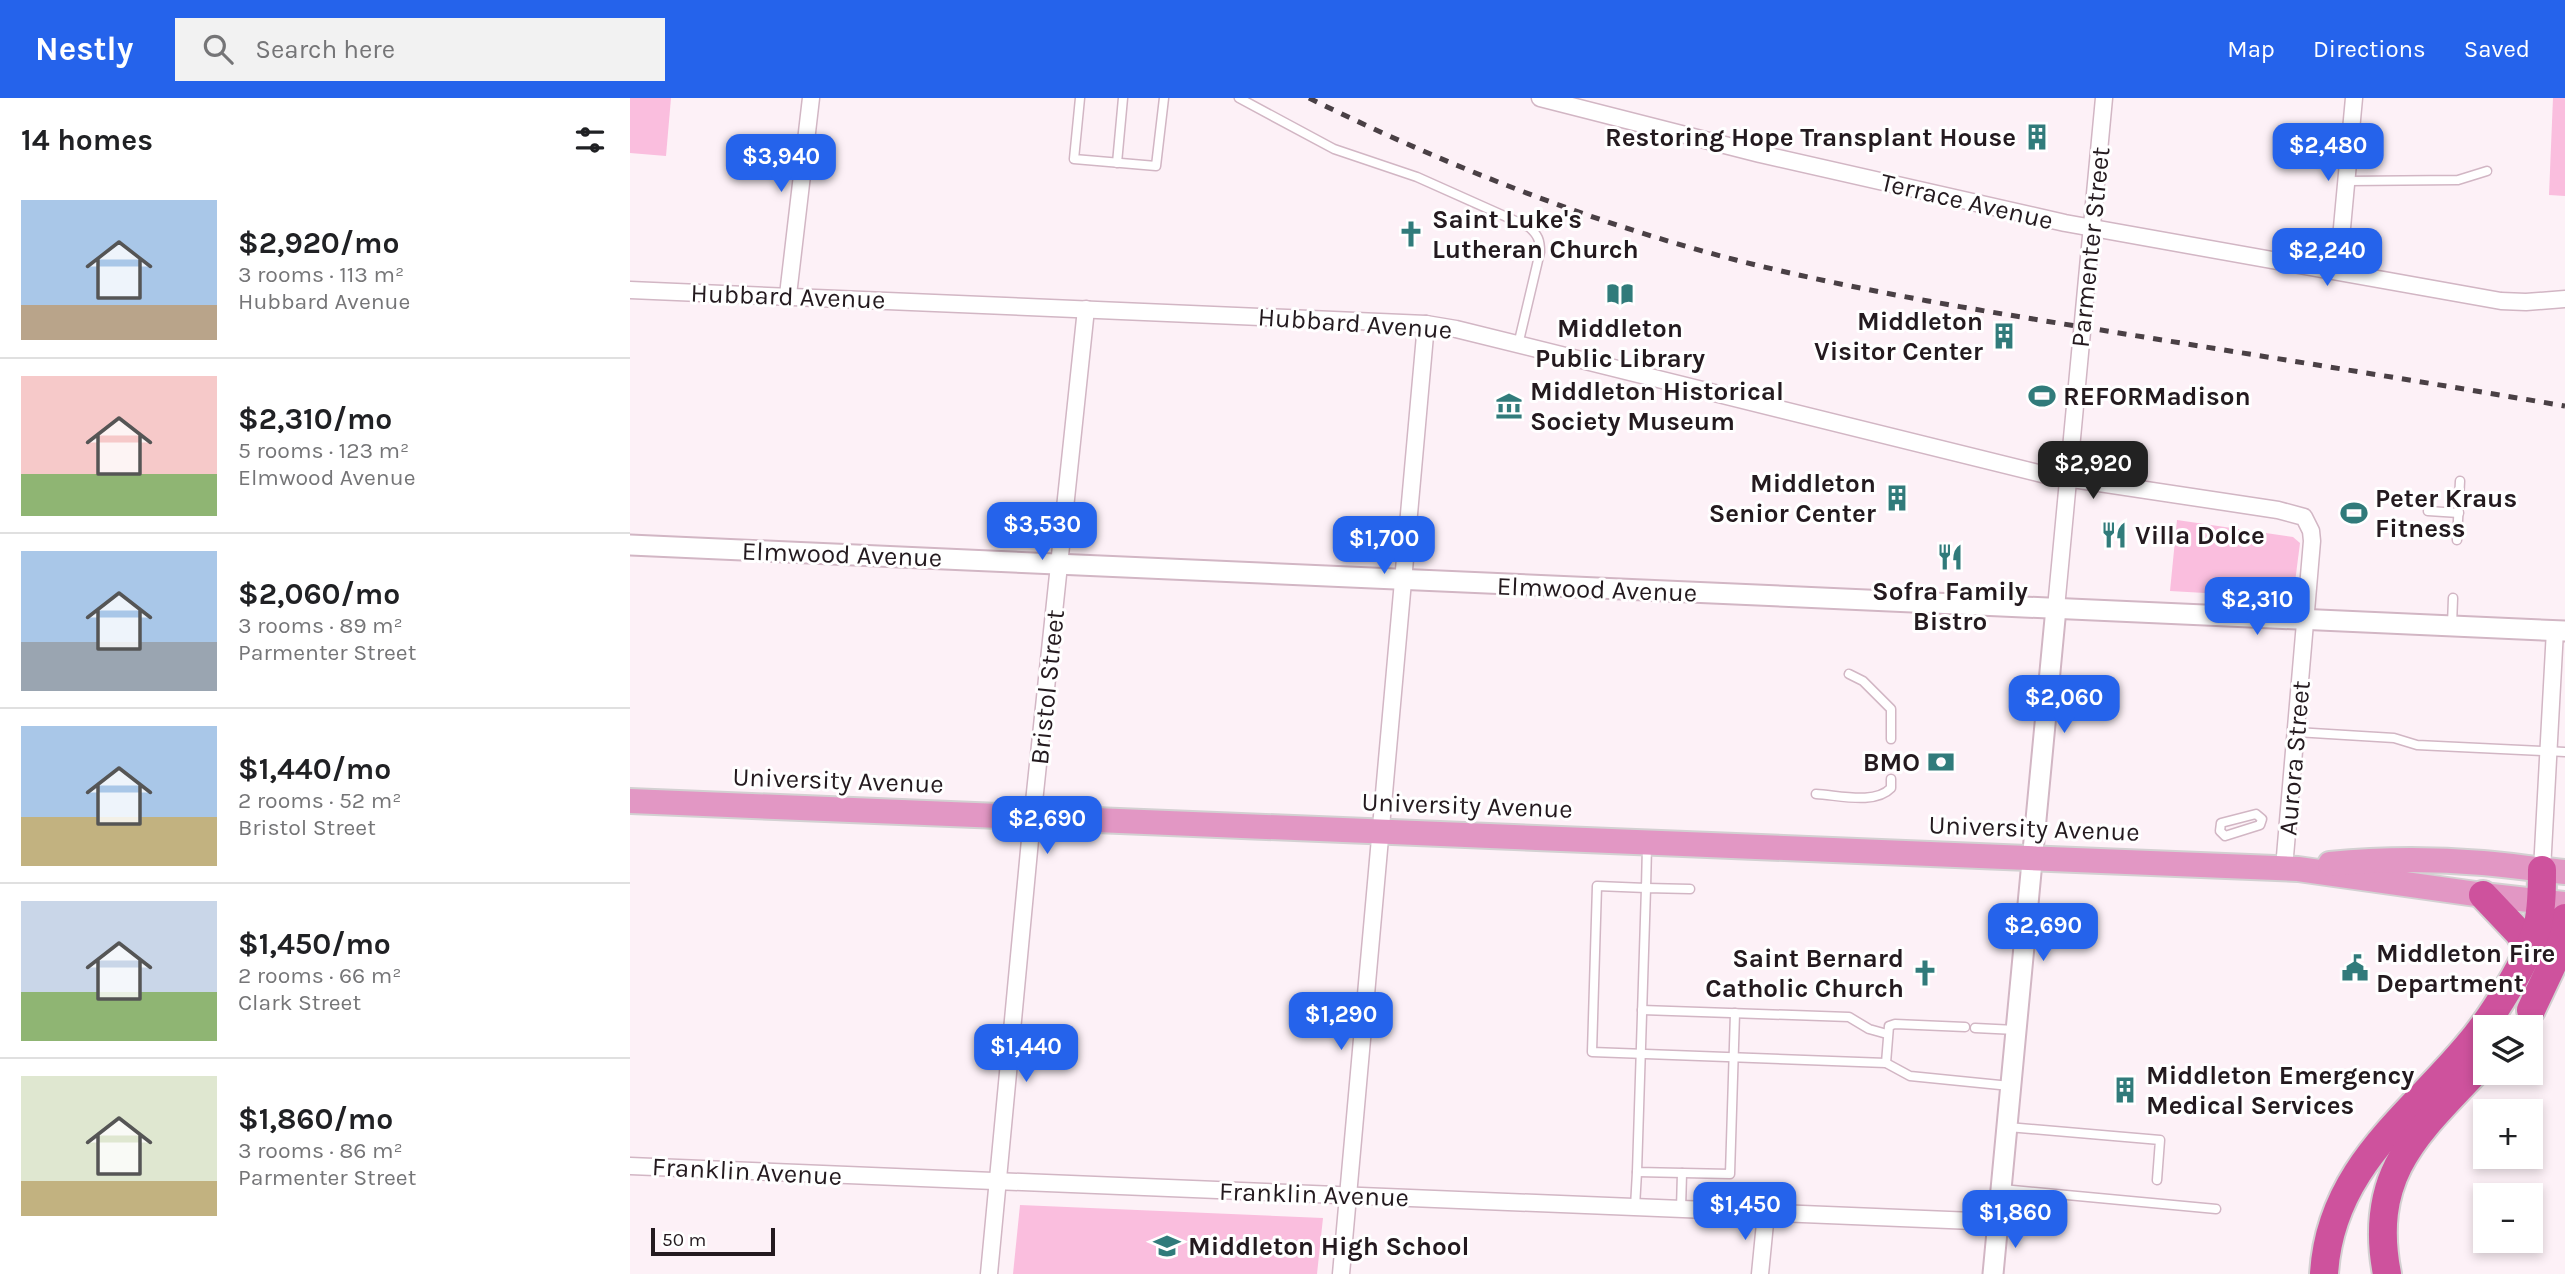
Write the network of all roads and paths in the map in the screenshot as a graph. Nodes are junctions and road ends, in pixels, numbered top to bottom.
1 (811, 98) edge
2 (1080, 98) edge
3 (1123, 98) edge
4 (1164, 98) edge
5 (1239, 98) edge
6 (1540, 98) edge
7 (2104, 98) edge
8 (2354, 98) edge
9 (1116, 163) junction
10 (2487, 171) dead end
11 (2347, 181) junction
12 (2091, 229) junction
13 (2338, 271) junction
14 (630, 290) edge
15 (788, 295) junction
16 (2565, 299) edge
17 (1086, 309) junction
18 (1426, 324) junction
19 (1518, 345) junction
20 (2068, 479) junction
21 (2460, 481) dead end
22 (2428, 510) dead end
23 (2459, 513) junction
24 (2308, 522) joint
25 (2457, 540) dead end
26 (630, 545) edge
27 (1061, 564) junction
28 (1402, 580) junction
29 (2453, 598) dead end
30 (2056, 608) junction
31 (2306, 619) junction
32 (2452, 625) junction
33 (2560, 630) edge
34 (1849, 674) dead end
35 (2296, 733) junction
36 (1891, 739) dead end
37 (2557, 751) edge
38 (1891, 779) dead end
39 (1816, 794) dead end
40 (630, 801) edge
41 (1033, 818) junction
42 (2220, 831) joint
43 (1379, 832) junction
44 (1647, 842) junction
45 (2032, 858) junction
46 (2293, 869) junction
47 (2554, 871) edge
48 (1646, 888) junction
49 (1690, 889) dead end
50 (2483, 895) junction
51 (2553, 902) edge
52 (2565, 918) edge
53 (2529, 950) junction
54 (2565, 977) edge
55 (1642, 1010) junction
56 (1735, 1013) junction
57 (2525, 1015) edge
58 (2526, 1015) edge
59 (1965, 1027) dead end
60 (1975, 1028) dead end
61 (2016, 1030) junction
62 (1887, 1034) junction
63 (1641, 1053) junction
64 (1734, 1056) junction
65 (1886, 1063) junction
66 (2473, 1074) edge
67 (2010, 1086) junction
68 (2007, 1127) junction
69 (630, 1166) edge
70 (1637, 1172) junction
71 (1682, 1173) junction
72 (2157, 1180) dead end
73 (998, 1183) junction
74 (2001, 1188) junction
75 (1347, 1195) junction
76 (1635, 1207) junction
77 (1681, 1209) junction
78 (2216, 1209) dead end
79 (1766, 1213) junction
80 (1998, 1222) junction
81 (989, 1274) edge
82 (1341, 1274) edge
83 (1760, 1274) edge
84 (1993, 1274) edge
85 (2324, 1274) edge
86 (2387, 1274) edge

1 - 15 street
2 - 9 lane
3 - 9 lane
4 - 9 lane
5 - 19 lane
6 - 12 street, Terrace Avenue
7 - 12 street, Parmenter Street
8 - 11 street
10 - 11 lane
11 - 13 street
12 - 13 street, Terrace Avenue
12 - 20 street, Parmenter Street
13 - 16 street, Terrace Avenue
14 - 15 street, Hubbard Avenue
15 - 17 street, Hubbard Avenue
17 - 18 street, Hubbard Avenue
17 - 27 street, Bristol Street
18 - 19 street, Hubbard Avenue
18 - 28 street
19 - 20 street, Hubbard Avenue
20 - 24 street, Hubbard Avenue
20 - 30 street, Parmenter Street
21 - 23 lane
22 - 23 lane
23 - 25 lane
24 - 31 street, Aurora Street
26 - 27 street, Elmwood Avenue
27 - 28 street, Elmwood Avenue
27 - 41 street, Bristol Street
28 - 30 street, Elmwood Avenue
28 - 43 street
29 - 32 lane
30 - 31 street, Elmwood Avenue
30 - 45 street, Parmenter Street
31 - 32 street, Elmwood Avenue
31 - 35 street, Aurora Street
32 - 33 street, Elmwood Avenue
33 - 37 street
34 - 36 lane
35 - 37 lane
35 - 46 street, Aurora Street
37 - 47 street
38 - 39 lane
40 - 41 main road, University Avenue
41 - 43 main road, University Avenue
41 - 73 street, Bristol Street
42 - 42 lane
43 - 44 main road, University Avenue
43 - 75 street
44 - 45 main road, University Avenue
44 - 48 lane
45 - 46 main road, University Avenue
45 - 61 street, Parmenter Street
46 - 47 main road, University Avenue
46 - 50 main road, University Avenue
47 - 51 highway
48 - 49 lane
48 - 55 lane
48 - 63 lane
50 - 51 main road, University Avenue
50 - 53 highway
51 - 53 highway
52 - 57 highway
53 - 85 highway
54 - 58 highway
55 - 56 lane
55 - 63 lane
56 - 62 lane
56 - 64 lane
59 - 62 lane
60 - 61 lane
61 - 67 street, Parmenter Street
62 - 65 lane
63 - 64 lane
63 - 70 lane
64 - 65 lane
64 - 71 lane
65 - 67 lane
66 - 86 highway
67 - 68 street, Parmenter Street
68 - 72 lane
68 - 74 street, Parmenter Street
69 - 73 street, Franklin Avenue
70 - 71 lane
70 - 76 lane
71 - 77 lane
73 - 75 street, Franklin Avenue
73 - 81 street, Bristol Street
74 - 78 lane
74 - 80 street, Parmenter Street
75 - 76 street, Franklin Avenue
75 - 82 street
76 - 77 street, Franklin Avenue
77 - 79 street, Franklin Avenue
79 - 80 street, Franklin Avenue
79 - 83 street
80 - 84 street, Parmenter Street

